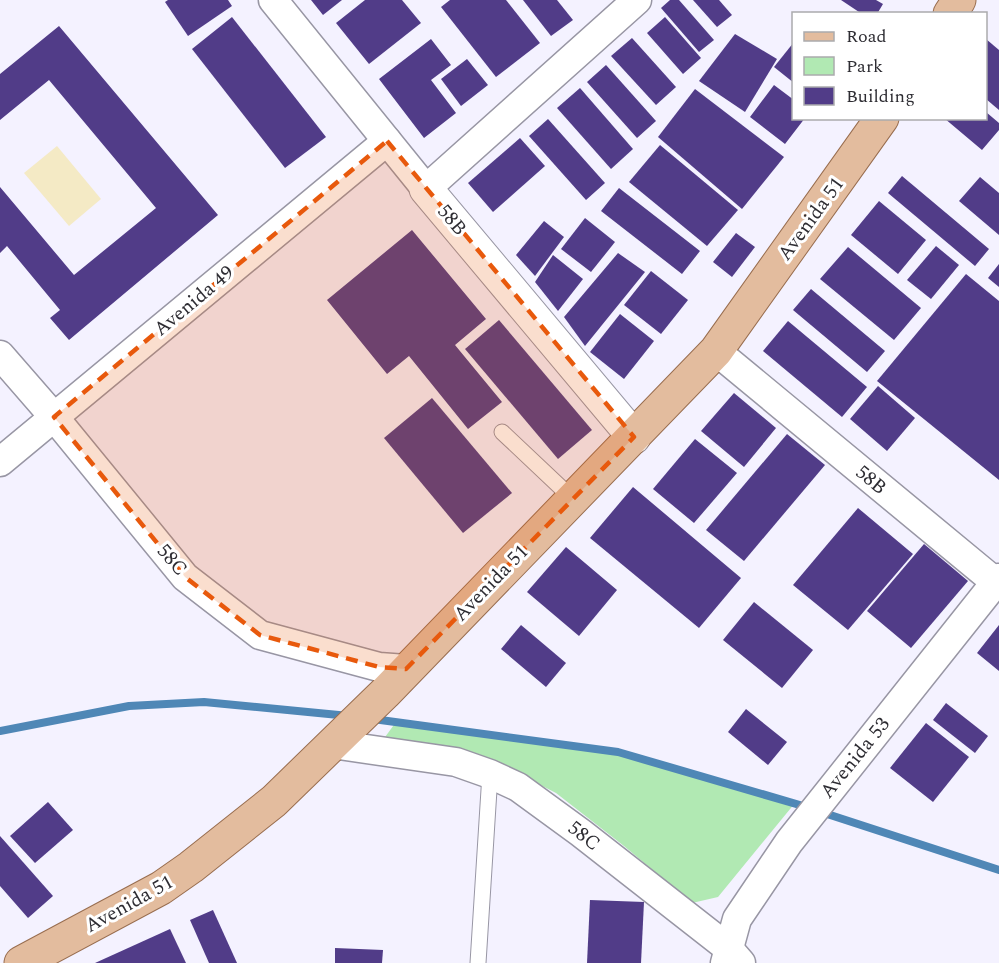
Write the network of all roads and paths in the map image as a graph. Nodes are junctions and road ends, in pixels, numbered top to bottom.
1 (273, 0) edge
2 (638, 0) edge
3 (881, 120) edge
4 (387, 141) junction
5 (426, 189) junction
6 (716, 351) junction
7 (0, 355) edge
8 (54, 417) junction
9 (502, 432) dead end
10 (634, 437) junction
11 (0, 462) edge
12 (573, 499) junction
13 (998, 582) edge
14 (406, 669) junction
15 (332, 744) junction
16 (490, 774) junction
17 (732, 958) edge
18 (21, 963) edge
19 (478, 963) edge

1 - 4 street, 58B
2 - 5 street
3 - 6 main road, Avenida 51
4 - 5 street, 58B
4 - 8 street, Avenida 49
5 - 10 street, 58B
6 - 10 main road, Avenida 51
6 - 13 street, 58B
7 - 8 street, 58C
8 - 11 street, Avenida 49
8 - 14 street, 58C
9 - 12 lane
10 - 12 main road, Avenida 51
12 - 14 main road, Avenida 51
13 - 17 street, Avenida 53
14 - 15 main road, Avenida 51
15 - 16 street, 58C
15 - 18 main road, Avenida 51
16 - 17 street, 58C
16 - 19 lane

